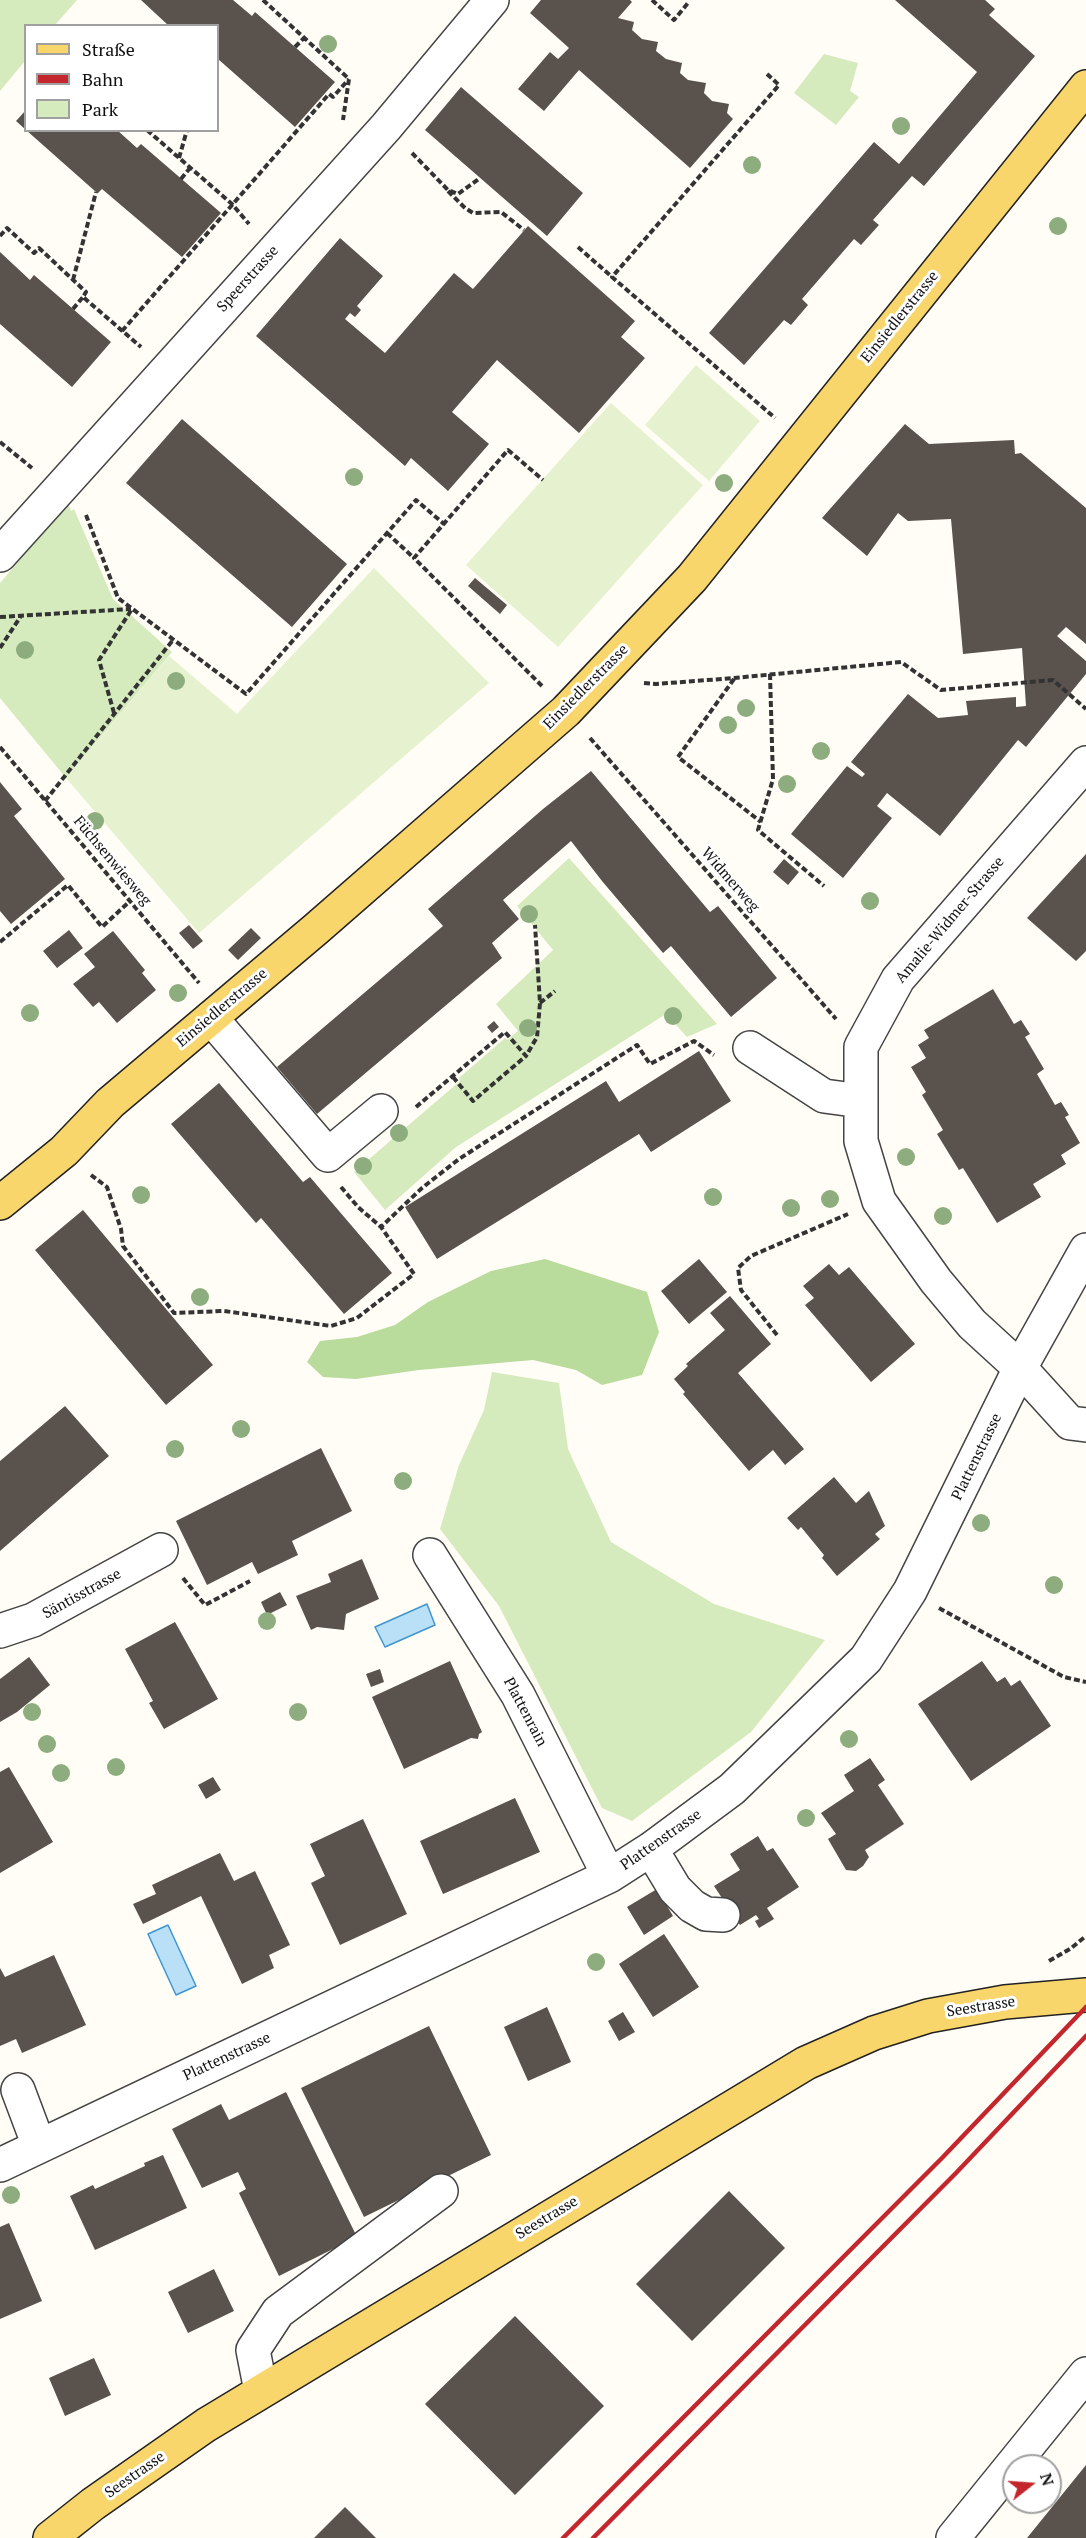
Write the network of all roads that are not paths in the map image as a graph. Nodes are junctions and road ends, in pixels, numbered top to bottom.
1 (492, 0) edge
2 (1086, 87) edge
3 (0, 555) edge
4 (1086, 763) edge
5 (208, 1004) junction
6 (736, 1054) road end
7 (861, 1101) junction
8 (381, 1111) road end
9 (0, 1203) edge
10 (1086, 1250) edge
11 (1020, 1368) junction
12 (1086, 1425) edge
13 (161, 1550) road end
14 (430, 1555) dead end
15 (0, 1631) edge
16 (651, 1849) junction
17 (609, 1876) junction
18 (723, 1914) dead end
19 (1086, 1995) edge
20 (18, 2090) dead end
21 (39, 2146) junction
22 (0, 2165) edge
23 (441, 2191) dead end
24 (1086, 2374) edge
25 (261, 2391) junction
26 (56, 2536) edge
27 (953, 2538) edge

1 - 3 street, Speerstrasse
2 - 5 main road, Einsiedlerstrasse
4 - 7 street, Amalie-Widmer-Strasse
5 - 8 street
5 - 9 main road, Einsiedlerstrasse
6 - 7 street
7 - 11 street, Amalie-Widmer-Strasse
10 - 11 street, Plattenstrasse
11 - 12 street, Amalie-Widmer-Strasse
11 - 16 street, Plattenstrasse
13 - 15 street, Säntisstrasse
14 - 17 street, Plattenrain
16 - 17 street, Plattenstrasse
16 - 18 street
17 - 21 street, Plattenstrasse
19 - 25 main road, Seestrasse
20 - 21 street
21 - 22 street, Plattenstrasse
23 - 25 street
24 - 27 street
25 - 26 main road, Seestrasse

